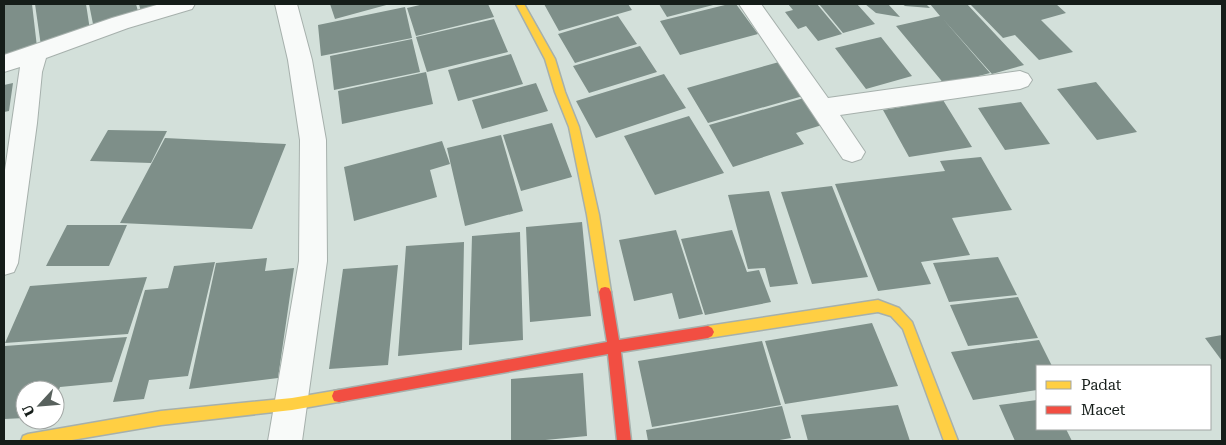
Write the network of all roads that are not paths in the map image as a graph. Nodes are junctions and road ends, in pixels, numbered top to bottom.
1 (184, 4) edge
2 (286, 4) edge
3 (520, 4) edge
4 (750, 4) edge
5 (35, 55) junction
6 (4, 64) edge
7 (1020, 80) dead end
8 (822, 108) junction
9 (852, 152) dead end
10 (4, 263) edge
11 (614, 347) junction
12 (292, 404) junction
13 (28, 441) edge
14 (285, 441) edge
15 (624, 441) edge
16 (951, 441) edge

1 - 5 street
2 - 12 street
3 - 11 street
4 - 8 street
5 - 6 street
5 - 10 street
7 - 8 street
8 - 9 street
11 - 12 street
11 - 15 street
11 - 16 street
12 - 13 street
12 - 14 street

